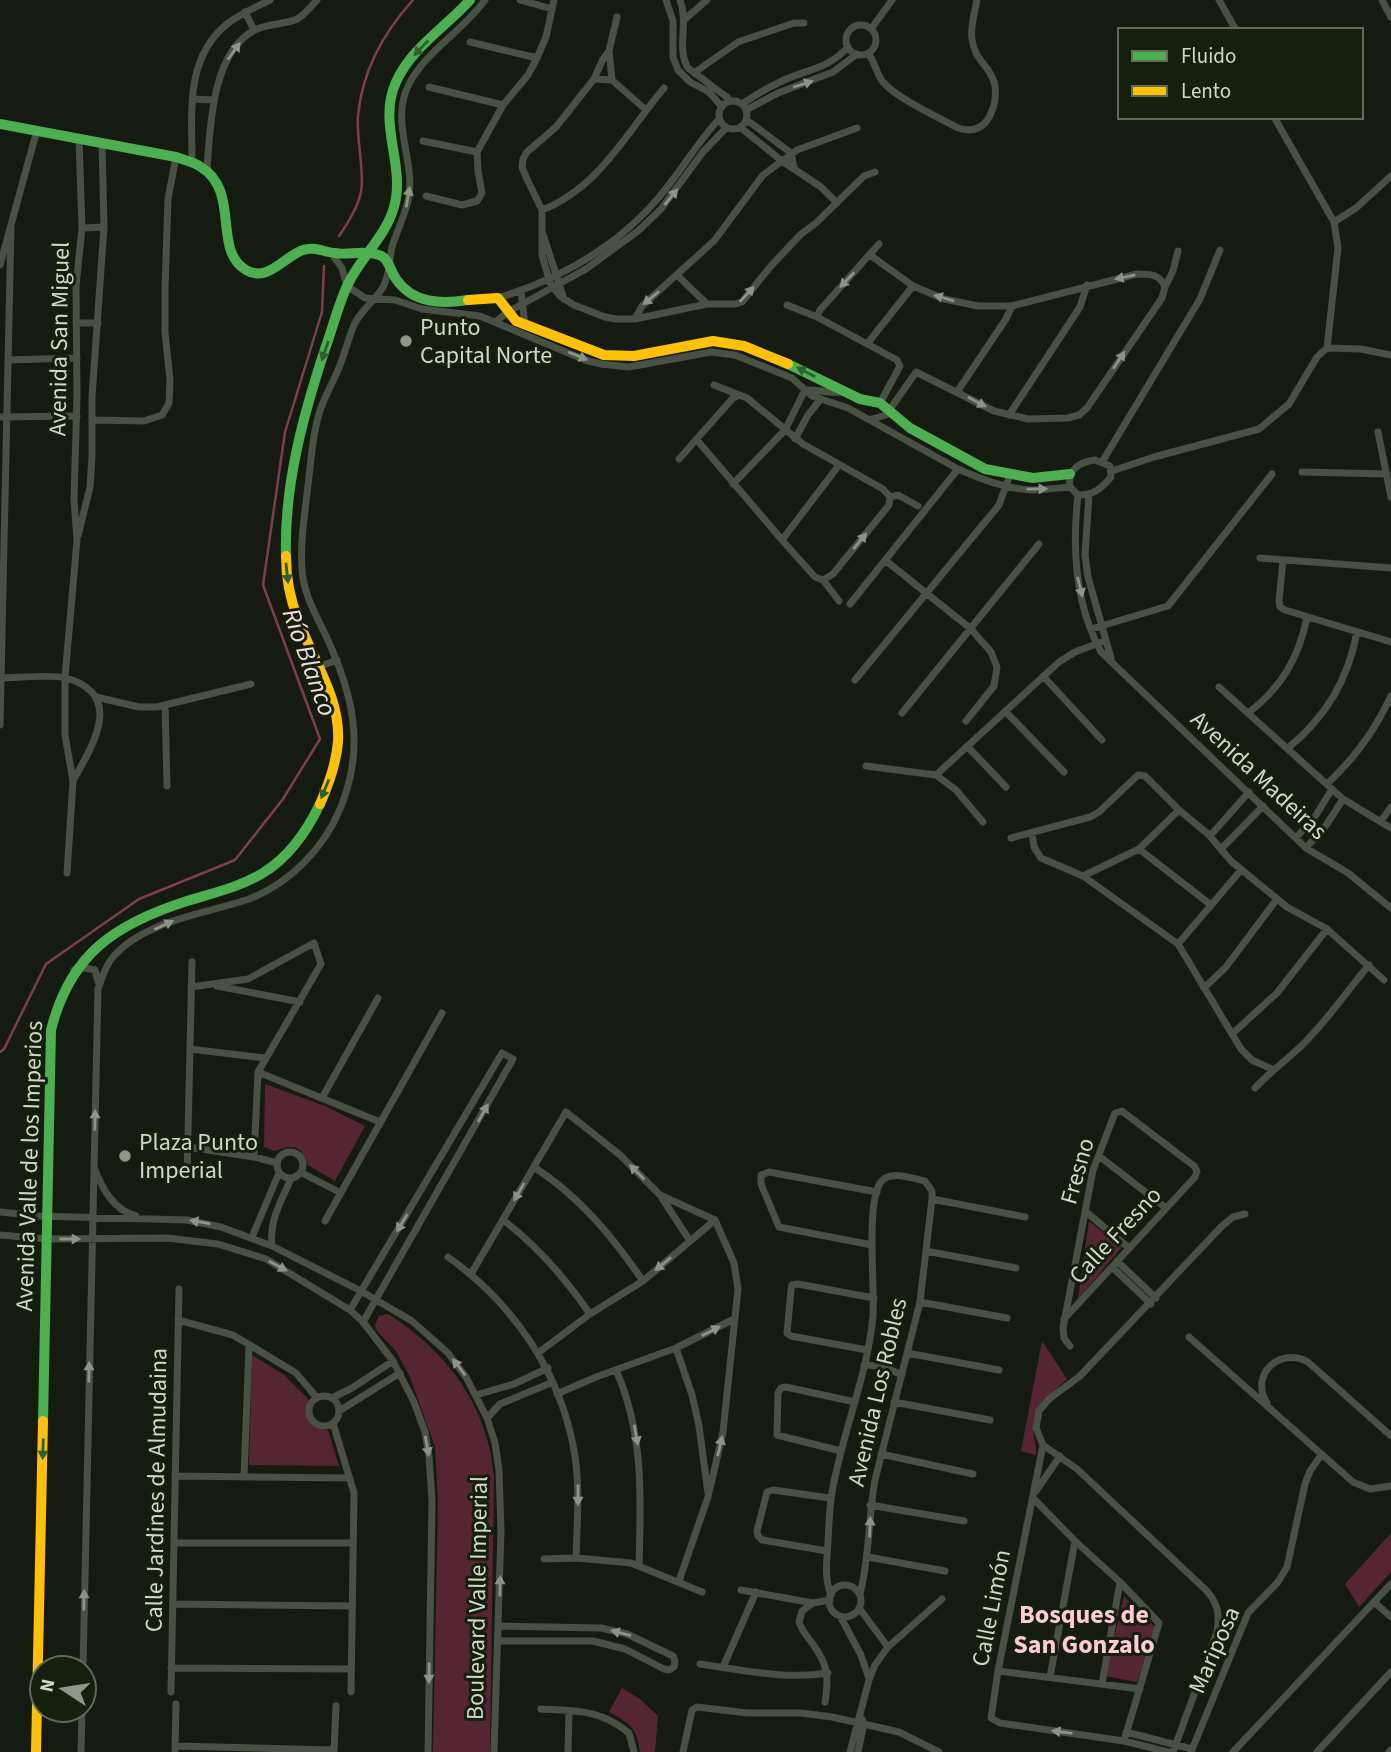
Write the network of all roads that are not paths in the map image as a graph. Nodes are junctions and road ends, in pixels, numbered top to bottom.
1 (270, 0) edge
2 (317, 0) edge
3 (470, 0) edge
4 (485, 0) edge
5 (520, 0) edge
6 (554, 0) edge
7 (666, 0) edge
8 (680, 0) edge
9 (707, 0) edge
10 (892, 0) edge
11 (977, 0) edge
12 (1219, 0) edge
13 (1382, 0) edge
14 (552, 9) junction
15 (245, 12) junction
16 (617, 17) dead end
17 (1391, 17) edge
18 (685, 19) junction
19 (804, 23) dead end
20 (1235, 28) edge
21 (871, 29) junction
22 (254, 30) junction
23 (470, 42) dead end
24 (848, 47) junction
25 (609, 51) junction
26 (868, 53) junction
27 (857, 54) junction
28 (537, 58) junction
29 (694, 73) junction
30 (594, 79) junction
31 (612, 80) junction
32 (429, 88) dead end
33 (664, 88) dead end
34 (193, 99) junction
35 (214, 100) junction
36 (725, 104) junction
37 (503, 105) junction
38 (744, 107) junction
39 (646, 110) junction
40 (719, 119) junction
41 (1275, 119) edge
42 (0, 124) edge
43 (743, 124) junction
44 (726, 128) junction
45 (857, 128) dead end
46 (37, 130) junction
47 (79, 139) junction
48 (423, 141) dead end
49 (102, 143) junction
50 (477, 152) junction
51 (790, 153) junction
52 (176, 157) junction
53 (192, 160) junction
54 (782, 161) junction
55 (794, 168) junction
56 (207, 169) junction
57 (875, 172) dead end
58 (1391, 176) edge
59 (426, 197) dead end
60 (837, 203) junction
61 (542, 210) junction
62 (1334, 222) junction
63 (104, 227) junction
64 (11, 228) junction
65 (82, 228) junction
66 (879, 244) dead end
67 (1220, 250) dead end
68 (1178, 251) dead end
69 (330, 252) junction
70 (367, 253) junction
71 (870, 256) junction
72 (389, 262) junction
73 (0, 265) edge
74 (552, 276) junction
75 (678, 276) junction
76 (1087, 285) junction
77 (347, 286) junction
78 (556, 286) junction
79 (913, 286) junction
80 (1165, 286) junction
81 (521, 291) junction
82 (482, 298) junction
83 (498, 298) junction
84 (373, 299) junction
85 (706, 304) junction
86 (524, 305) junction
87 (788, 305) dead end
88 (1012, 306) junction
89 (508, 312) junction
90 (480, 316) junction
91 (817, 317) junction
92 (635, 319) junction
93 (495, 322) junction
94 (76, 323) junction
95 (98, 323) junction
96 (525, 325) junction
97 (867, 344) junction
98 (1327, 348) junction
99 (1391, 355) edge
100 (77, 358) junction
101 (8, 360) junction
102 (891, 383) junction
103 (714, 385) dead end
104 (903, 389) junction
105 (805, 390) junction
106 (843, 392) junction
107 (957, 392) junction
108 (740, 395) junction
109 (78, 396) junction
110 (92, 397) junction
111 (820, 400) junction
112 (880, 403) junction
113 (797, 408) junction
114 (890, 410) junction
115 (808, 415) junction
116 (1009, 415) junction
117 (77, 416) junction
118 (4, 417) edge
119 (871, 419) junction
120 (94, 420) junction
121 (785, 430) junction
122 (1378, 432) dead end
123 (795, 439) junction
124 (697, 440) junction
125 (92, 457) junction
126 (76, 458) junction
127 (680, 458) dead end
128 (1102, 462) junction
129 (839, 465) junction
130 (958, 469) junction
131 (1112, 471) junction
132 (1302, 472) dead end
133 (1070, 474) junction
134 (1272, 474) dead end
135 (1387, 474) junction
136 (1009, 481) junction
137 (733, 484) junction
138 (1070, 487) junction
139 (1078, 495) junction
140 (1089, 495) junction
141 (890, 497) junction
142 (1391, 497) edge
143 (918, 506) dead end
144 (76, 540) junction
145 (782, 540) junction
146 (286, 541) junction
147 (302, 542) junction
148 (1039, 544) dead end
149 (1074, 554) junction
150 (1085, 555) junction
151 (1261, 558) dead end
152 (885, 560) junction
153 (1283, 560) junction
154 (1391, 568) edge
155 (823, 580) junction
156 (926, 594) junction
157 (839, 601) dead end
158 (850, 604) dead end
159 (1307, 617) junction
160 (1100, 628) junction
161 (971, 629) junction
162 (1091, 629) junction
163 (1357, 632) junction
164 (1100, 642) junction
165 (1391, 642) edge
166 (337, 660) junction
167 (321, 666) junction
168 (1043, 676) junction
169 (65, 677) junction
170 (1, 678) edge
171 (855, 680) dead end
172 (251, 684) dead end
173 (1219, 687) dead end
174 (1391, 696) edge
175 (96, 697) junction
176 (165, 705) junction
177 (1005, 711) junction
178 (902, 713) dead end
179 (1248, 713) junction
180 (966, 721) dead end
181 (0, 725) edge
182 (1102, 740) dead end
183 (967, 746) junction
184 (1288, 748) junction
185 (866, 766) dead end
186 (1064, 772) dead end
187 (936, 775) junction
188 (73, 781) junction
189 (167, 786) dead end
190 (1006, 787) dead end
191 (1330, 787) junction
192 (1249, 792) junction
193 (1343, 799) junction
194 (1263, 806) junction
195 (1391, 807) edge
196 (1179, 810) junction
197 (983, 821) dead end
198 (1381, 821) junction
199 (1391, 828) edge
200 (1032, 833) junction
201 (1210, 836) junction
202 (1011, 838) dead end
203 (1296, 838) junction
204 (1222, 848) junction
205 (1306, 848) junction
206 (1139, 849) junction
207 (1241, 870) junction
208 (68, 873) dead end
209 (263, 873) junction
210 (1083, 876) junction
211 (269, 888) junction
212 (1277, 899) junction
213 (1211, 905) junction
214 (1391, 908) edge
215 (1327, 929) junction
216 (1178, 944) junction
217 (192, 962) dead end
218 (1369, 965) junction
219 (74, 970) junction
220 (1384, 980) dead end
221 (209, 985) junction
222 (191, 987) junction
223 (1204, 988) junction
224 (98, 989) junction
225 (378, 998) dead end
226 (300, 1002) junction
227 (442, 1013) dead end
228 (1232, 1034) junction
229 (190, 1049) junction
230 (264, 1058) junction
231 (1272, 1069) junction
232 (258, 1072) junction
233 (1255, 1088) dead end
234 (322, 1098) junction
235 (380, 1122) junction
236 (188, 1147) junction
237 (1099, 1156) junction
238 (254, 1157) junction
239 (277, 1163) junction
240 (437, 1164) junction
241 (93, 1165) junction
242 (534, 1167) junction
243 (279, 1173) junction
244 (302, 1173) junction
245 (449, 1173) junction
246 (187, 1176) dead end
247 (1195, 1177) joint
248 (291, 1179) junction
249 (877, 1192) junction
250 (341, 1193) junction
251 (660, 1195) junction
252 (932, 1199) junction
253 (1166, 1208) junction
254 (1085, 1211) junction
255 (0, 1212) edge
256 (263, 1212) junction
257 (1245, 1214) dead end
258 (47, 1216) junction
259 (93, 1216) junction
260 (274, 1216) junction
261 (1025, 1217) dead end
262 (147, 1219) junction
263 (503, 1220) junction
264 (715, 1220) junction
265 (325, 1221) dead end
266 (221, 1227) junction
267 (0, 1236) edge
268 (252, 1237) junction
269 (47, 1239) junction
270 (92, 1239) junction
271 (690, 1241) junction
272 (218, 1244) junction
273 (872, 1245) junction
274 (272, 1246) junction
275 (1129, 1248) junction
276 (926, 1251) junction
277 (448, 1257) dead end
278 (1114, 1264) junction
279 (1016, 1268) dead end
280 (372, 1273) junction
281 (471, 1274) junction
282 (643, 1280) junction
283 (387, 1281) junction
284 (179, 1289) dead end
285 (361, 1291) junction
286 (874, 1298) junction
287 (376, 1300) junction
288 (1153, 1301) junction
289 (920, 1302) junction
290 (350, 1310) junction
291 (590, 1314) junction
292 (1007, 1318) dead end
293 (734, 1319) junction
294 (1064, 1319) junction
295 (178, 1320) junction
296 (363, 1322) junction
297 (1189, 1337) dead end
298 (249, 1346) junction
299 (1070, 1346) dead end
300 (676, 1348) junction
301 (867, 1350) junction
302 (538, 1353) junction
303 (907, 1353) junction
304 (393, 1361) junction
305 (864, 1365) junction
306 (548, 1368) junction
307 (616, 1370) junction
308 (999, 1370) dead end
309 (400, 1373) junction
310 (902, 1375) junction
311 (370, 1376) junction
312 (552, 1382) junction
313 (376, 1387) junction
314 (557, 1394) junction
315 (476, 1395) junction
316 (317, 1398) junction
317 (332, 1398) junction
318 (855, 1402) junction
319 (894, 1402) junction
320 (1269, 1407) junction
321 (339, 1411) junction
322 (487, 1418) junction
323 (990, 1420) dead end
324 (333, 1423) junction
325 (1391, 1436) edge
326 (1043, 1445) junction
327 (841, 1451) junction
328 (881, 1454) junction
329 (1322, 1454) junction
330 (1060, 1456) junction
331 (972, 1474) dead end
332 (175, 1476) junction
333 (244, 1476) junction
334 (350, 1478) junction
335 (1391, 1486) edge
336 (1034, 1496) junction
337 (708, 1497) junction
338 (831, 1498) junction
339 (870, 1505) junction
340 (964, 1521) dead end
341 (1075, 1541) junction
342 (174, 1542) junction
343 (353, 1543) junction
344 (827, 1551) junction
345 (868, 1557) junction
346 (576, 1558) junction
347 (544, 1559) dead end
348 (639, 1566) junction
349 (945, 1571) dead end
350 (679, 1581) junction
351 (1120, 1582) junction
352 (1391, 1584) edge
353 (741, 1590) dead end
354 (702, 1592) dead end
355 (756, 1592) junction
356 (860, 1594) junction
357 (830, 1597) junction
358 (942, 1599) dead end
359 (813, 1602) junction
360 (1374, 1602) junction
361 (173, 1604) junction
362 (352, 1606) junction
363 (859, 1608) junction
364 (840, 1616) junction
365 (1391, 1617) edge
366 (499, 1626) junction
367 (498, 1642) junction
368 (888, 1647) junction
369 (83, 1654) edge
370 (700, 1664) dead end
371 (723, 1667) junction
372 (172, 1668) junction
373 (351, 1668) junction
374 (998, 1671) junction
375 (1391, 1672) edge
376 (828, 1674) junction
377 (1050, 1677) junction
378 (869, 1680) junction
379 (1102, 1684) junction
380 (1139, 1689) junction
381 (171, 1692) dead end
382 (351, 1692) dead end
383 (825, 1702) dead end
384 (177, 1704) dead end
385 (336, 1706) dead end
386 (541, 1709) dead end
387 (569, 1711) junction
388 (860, 1720) junction
389 (82, 1724) edge
390 (1126, 1732) junction
391 (1124, 1741) junction
392 (175, 1749) edge
393 (1172, 1750) edge
394 (334, 1751) edge
395 (1191, 1751) edge
396 (1234, 1751) edge
397 (36, 1752) edge
398 (81, 1752) edge
399 (428, 1752) edge
400 (494, 1752) edge
401 (568, 1752) edge
402 (634, 1752) edge
403 (683, 1752) edge
404 (850, 1752) edge
405 (858, 1752) edge
406 (939, 1752) edge
407 (1317, 1752) edge

1 - 15 street
2 - 22 street
3 -> 70 street, Avenida Valle de los Imperios
72 -> 4 street
5 - 14 street
6 - 14 street
7 - 36 street
8 - 18 street
9 - 18 street
10 - 21 street
11 - 26 street
12 - 20 street
13 - 17 street
14 - 28 street
15 - 22 street
15 - 34 street
16 - 25 street
18 - 29 street
19 - 29 street
21 - 24 street
21 - 26 street
35 -> 22 street
23 - 28 street
24 - 27 street
24 - 38 street
25 - 30 street
25 - 31 street
26 - 27 street
38 -> 27 street
28 - 37 street
29 - 36 street
30 - 31 street
30 - 61 street
31 - 39 street
32 - 37 street
33 - 39 street
34 - 35 street
34 - 53 street
35 - 56 street
36 - 38 street
36 - 40 street
37 - 50 street
38 - 43 street
39 - 61 street
40 - 44 street
40 - 74 street
41 - 62 street
42 - 46 street
43 - 44 street
43 - 51 street
43 - 54 street
78 -> 44 street
45 - 51 street
46 - 47 street
46 - 64 street
47 - 49 street
47 - 65 street, Avenida San Miguel
48 - 50 street
49 - 52 street
49 - 63 street, Avenida San Miguel
50 - 59 street
51 - 54 street
51 - 55 street
52 - 53 street
52 - 120 street
53 - 56 street
54 - 55 street
54 - 75 street
55 - 60 street
56 - 69 street
57 - 60 street
58 - 62 street
85 -> 60 street
61 - 74 street
62 - 98 street
63 - 65 street
63 - 95 street, Avenida San Miguel
64 - 73 street
64 - 101 street
65 - 94 street, Avenida San Miguel
66 - 71 street
67 - 128 street
68 - 80 street
69 - 70 street
69 - 77 street
70 - 72 street
70 - 77 street, Avenida Valle de los Imperios
71 - 79 street
71 -> 91 street
72 - 82 street
72 - 84 street
74 - 78 street
74 - 81 street
75 - 85 street
75 -> 92 street
80 -> 76 street
76 - 88 street
76 - 116 street
77 - 84 street
77 -> 146 street, Avenida Valle de los Imperios
78 - 86 street
78 - 92 street
88 -> 79 street
79 - 97 street
116 -> 80 street
81 - 83 street
81 - 86 street
82 - 83 street
82 - 90 street
83 - 89 street
84 - 90 street
84 - 147 street
85 - 92 street
86 - 89 street
86 - 96 street
87 - 91 street
88 - 107 street
89 - 93 street
89 - 96 street
90 - 93 street
91 - 97 street
93 -> 105 street
94 - 95 street
94 - 100 street, Avenida San Miguel
95 - 110 street, Avenida San Miguel
106 -> 96 street
97 - 102 street
98 - 99 street
98 - 131 street
100 - 101 street
100 - 109 street, Avenida San Miguel
101 - 118 street
102 - 104 street
102 - 112 street
103 - 108 street
104 - 107 street
104 - 114 street
105 - 106 street
105 - 111 street
105 - 113 street
106 - 112 street
107 -> 116 street
108 - 121 street
108 - 124 street
109 - 110 street
109 - 117 street, Avenida San Miguel
110 - 120 street, Avenida San Miguel
111 - 115 street
111 - 119 street
112 - 114 street
113 - 115 street
113 - 121 street
114 - 119 street
114 - 136 street
115 - 123 street
117 - 118 street
117 - 126 street, Avenida San Miguel
118 - 170 street
119 - 130 street
120 - 125 street, Avenida San Miguel
121 - 123 street
121 - 137 street
122 - 135 street
123 - 129 street
124 - 127 street
124 - 137 street
125 - 126 street
125 - 144 street, Avenida San Miguel
126 - 144 street, Avenida San Miguel
128 - 131 street
128 - 133 street
129 - 141 street
129 - 145 street
130 - 136 street
130 - 152 street
131 - 140 street
132 - 135 street
133 - 136 street
133 - 138 street
134 - 160 street
135 - 142 street
136 -> 138 street
136 - 156 street
137 - 145 street
138 - 139 street
139 - 140 street
139 - 149 street, Avenida Madeiras
140 - 150 street, Avenida Madeiras
141 - 143 street
155 -> 141 street
144 - 169 street, Avenida San Miguel
145 - 155 street
146 - 147 street
146 -> 167 street, Avenida Valle de los Imperios
147 - 166 street
148 - 161 street
149 - 150 street
149 -> 162 street, Avenida Madeiras
150 - 160 street, Avenida Madeiras
151 - 153 street
152 - 156 street
152 - 158 street
153 - 154 street
153 - 159 street
155 - 157 street
156 - 161 street
156 - 171 street
159 - 163 street
159 - 179 street
160 - 162 street
160 - 164 street, Avenida Madeiras
161 - 178 street
161 - 180 street
162 - 164 street, Avenida Madeiras
163 - 165 street
163 - 184 street
164 - 168 street
164 - 192 street, Avenida Madeiras
166 - 167 street
166 - 211 street
167 -> 209 street, Avenida Valle de los Imperios
168 - 177 street
168 - 182 street
169 - 170 street
169 - 175 street
169 - 188 street, Avenida San Miguel
170 - 181 street
172 - 176 street
173 - 179 street
174 - 191 street
175 - 176 street
175 - 188 street
176 - 189 street
177 - 183 street
177 - 186 street
179 - 184 street
183 - 187 street
183 - 190 street
184 - 191 street
185 - 187 street
187 - 197 street
188 - 208 street, Avenida San Miguel
191 - 193 street
191 - 203 street
192 - 194 street, Avenida Madeiras
192 - 201 street
193 - 198 street
193 - 205 street
194 - 203 street, Avenida Madeiras
194 - 204 street
195 - 198 street
196 - 200 street
196 - 201 street
196 - 206 street
198 - 199 street
200 - 202 street
200 - 210 street
201 - 204 street
203 - 205 street, Avenida Madeiras
204 - 207 street
205 - 214 street, Avenida Madeiras
206 - 210 street
206 - 213 street
207 - 212 street
207 - 213 street
209 - 211 street
209 - 219 street, Avenida Valle de los Imperios
210 - 216 street
224 -> 211 street
212 - 215 street
212 - 223 street
213 - 216 street
215 - 218 street
215 - 228 street
216 - 223 street
217 - 222 street
218 - 220 street
218 - 231 street
219 - 224 street
219 - 258 street, Avenida Valle de los Imperios
221 - 222 street
221 - 226 street
221 - 226 street
222 - 229 street
223 - 228 street
241 -> 224 street
225 - 234 street
226 - 230 street
227 - 235 street
228 - 231 street
229 - 230 street
229 - 236 street
230 - 232 street
231 - 233 street
232 - 234 street
232 - 238 street
234 - 235 street
235 - 250 street
236 - 238 street
236 - 246 street
237 - 247 street, Fresno
237 - 253 street
237 - 254 street, Fresno
238 - 239 street
239 - 243 street
239 - 244 street
240 - 245 street
245 -> 240 street
240 -> 280 street
241 - 259 street
241 - 262 street
251 -> 242 street
242 -> 263 street
242 - 282 street
243 - 248 street
243 - 256 street
244 - 248 street
244 - 250 street
245 - 283 street
247 - 253 street, Calle Fresno
248 - 260 street
249 - 252 street
249 - 273 street, Avenida Los Robles
249 - 273 street
250 - 265 street
251 - 264 street
251 - 271 street
252 - 261 street
252 - 276 street, Avenida Los Robles
253 - 275 street, Calle Fresno
254 - 275 street
254 - 294 street, Fresno
255 - 258 street, Boulevard Valle Imperial
256 - 260 street
256 - 268 street
257 - 288 street
258 - 259 street, Boulevard Valle Imperial
258 - 269 street, Avenida Valle de los Imperios
259 - 262 street, Boulevard Valle Imperial
259 - 270 street
260 - 274 street
266 -> 262 street, Boulevard Valle Imperial
263 - 281 street
263 - 291 street
264 - 271 street
264 - 293 street
266 - 268 street, Boulevard Valle Imperial
266 - 272 street
267 - 269 street, Boulevard Valle Imperial
268 - 274 street, Boulevard Valle Imperial
269 -> 270 street, Boulevard Valle Imperial
269 -> 397 street, Avenida Valle de los Imperios
270 - 272 street, Boulevard Valle Imperial
369 -> 270 street
271 -> 282 street
272 -> 290 street, Boulevard Valle Imperial
273 - 286 street, Avenida Los Robles
274 - 285 street, Boulevard Valle Imperial
275 - 278 street, Calle Fresno
276 - 279 street
276 - 289 street, Avenida Los Robles
277 - 281 street
278 - 288 street
278 - 294 street, Calle Fresno
280 - 283 street
280 - 285 street
281 - 302 street
282 - 291 street
283 - 287 street
284 - 295 street, Calle Jardines de Almudaina
285 - 287 street, Boulevard Valle Imperial
285 - 290 street
286 - 301 street, Avenida Los Robles
286 - 301 street
287 - 296 street
315 -> 287 street, Boulevard Valle Imperial
288 - 326 street, Calle Limón
289 - 292 street
289 - 303 street, Avenida Los Robles
290 - 296 street, Boulevard Valle Imperial
291 - 302 street
300 -> 293 street
337 -> 293 street
294 - 299 street, Fresno
295 - 298 street
295 - 332 street, Calle Jardines de Almudaina
296 - 304 street, Boulevard Valle Imperial
297 - 320 street
298 - 316 street
298 - 333 street
300 - 307 street
300 - 337 street
301 - 305 street, Avenida Los Robles
302 - 306 street
303 - 308 street
303 - 310 street, Avenida Los Robles
304 - 309 street, Boulevard Valle Imperial
304 - 311 street
305 - 310 street
305 - 318 street, Avenida Los Robles
306 - 312 street
306 - 315 street
307 - 314 street
307 -> 348 street
309 - 313 street
309 -> 399 street, Boulevard Valle Imperial
310 - 319 street, Avenida Los Robles
311 - 313 street
311 - 317 street
312 - 314 street
312 - 322 street
313 - 321 street
314 -> 346 street
315 - 322 street, Boulevard Valle Imperial
316 - 317 street
316 - 324 street
317 - 321 street
318 - 327 street, Avenida Los Robles
318 - 327 street
319 - 323 street
319 - 328 street, Avenida Los Robles
320 - 325 street
320 - 329 street
321 - 324 street
366 -> 322 street, Boulevard Valle Imperial
324 - 334 street
326 - 330 street
326 - 336 street, Calle Limón
327 - 338 street, Avenida Los Robles
328 - 331 street
328 - 339 street, Avenida Los Robles
329 - 335 street
329 - 395 street, Mariposa
330 - 336 street, Calle Limón
330 - 393 street
332 - 333 street
332 - 342 street, Calle Jardines de Almudaina
333 - 334 street
334 - 343 street
336 - 341 street
336 - 374 street, Calle Limón
337 - 350 street
338 - 344 street, Avenida Los Robles
338 - 344 street
339 - 340 street
345 -> 339 street, Avenida Los Robles
341 - 351 street
341 - 377 street
342 - 343 street
342 - 361 street, Calle Jardines de Almudaina
343 - 362 street
344 - 357 street, Avenida Los Robles
345 - 349 street
345 - 356 street, Avenida Los Robles
346 - 347 street
346 - 348 street
348 - 350 street
350 - 354 street
351 - 379 street
351 - 380 street
352 - 360 street
353 - 355 street
355 - 359 street
355 - 371 street
356 - 357 street
356 - 363 street
357 - 359 street
357 - 364 street
358 - 368 street
359 - 376 street
360 - 365 street
360 - 396 street
361 - 362 street
361 - 372 street, Calle Jardines de Almudaina
362 - 373 street
363 - 364 street
363 - 368 street
364 - 378 street
366 - 367 street, Boulevard Valle Imperial
367 -> 366 street
367 - 400 street, Boulevard Valle Imperial
368 - 378 street
370 - 371 street
371 - 376 street
372 - 373 street
372 - 381 street, Calle Jardines de Almudaina
373 - 382 street
374 - 377 street
391 -> 374 street, Calle Limón
375 - 407 street
376 - 383 street
377 - 379 street
378 - 388 street
379 - 380 street
380 - 390 street
384 - 392 street
385 - 394 street
386 - 387 street
387 - 401 street
387 - 402 street
388 - 403 street
388 - 404 street
388 - 405 street
388 - 406 street
389 - 398 street
390 - 391 street
390 - 393 street
391 - 393 street
392 - 394 street
393 - 395 street

